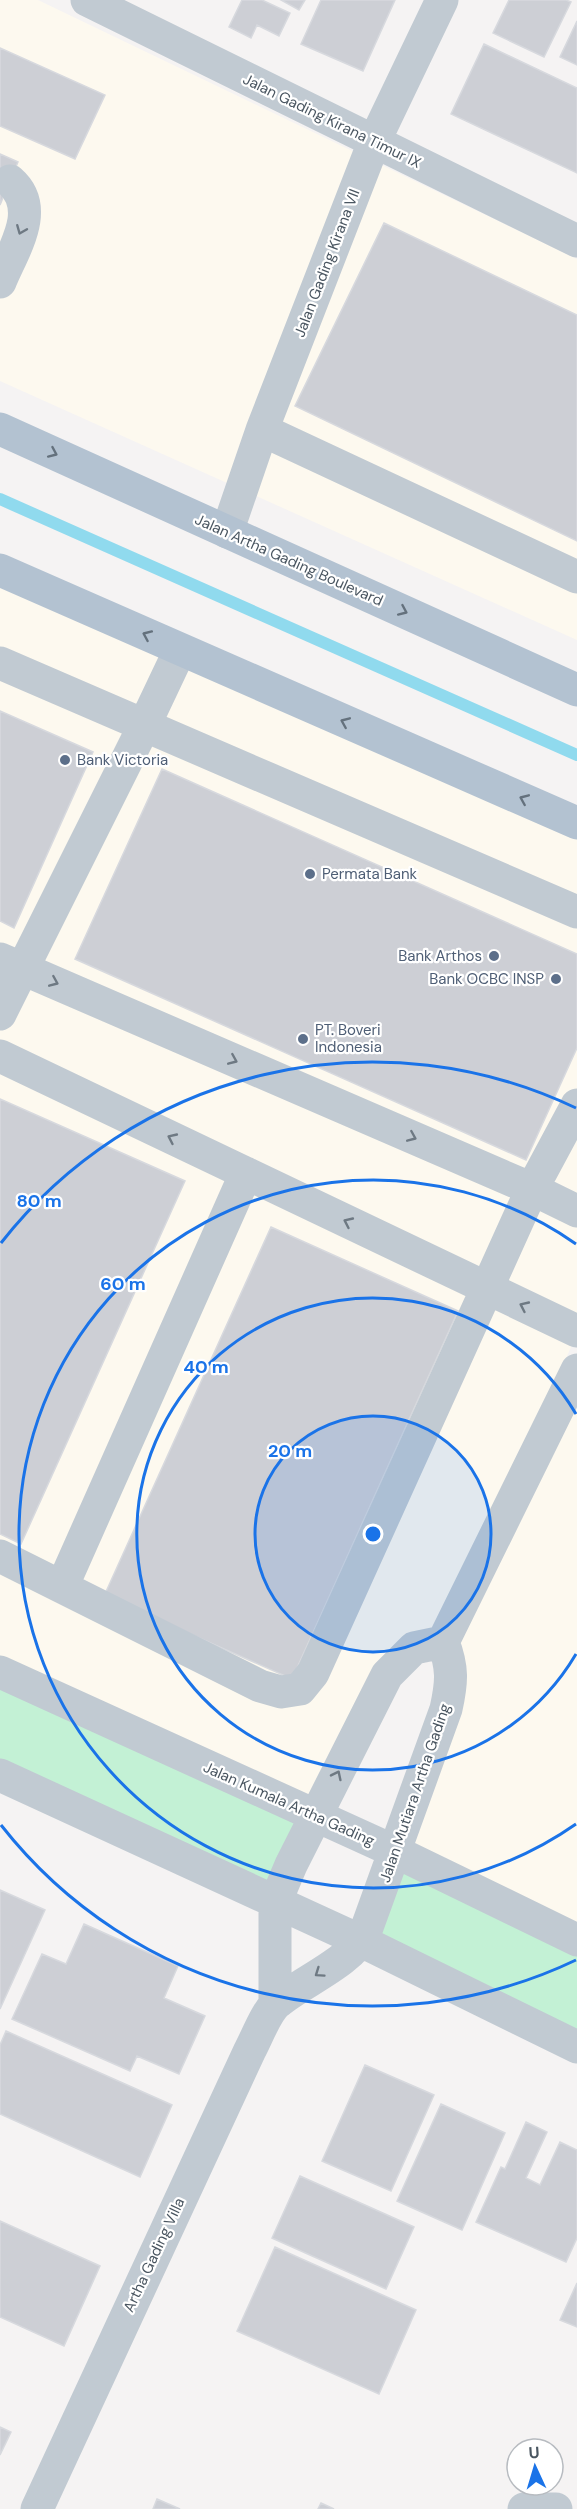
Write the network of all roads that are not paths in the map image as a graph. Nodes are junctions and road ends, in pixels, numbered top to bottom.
1 (87, 0) edge
2 (442, 0) edge
3 (374, 142) junction
4 (10, 182) dead end
5 (577, 241) edge
6 (0, 282) edge
7 (0, 429) edge
8 (262, 430) junction
9 (227, 532) junction
10 (0, 570) edge
11 (577, 577) edge
12 (180, 650) junction
13 (0, 663) edge
14 (577, 690) edge
15 (144, 726) junction
16 (577, 823) edge
17 (577, 912) edge
18 (11, 964) edge
19 (0, 1014) edge
20 (0, 1056) edge
21 (577, 1105) edge
22 (246, 1173) junction
23 (532, 1189) junction
24 (577, 1211) edge
25 (488, 1288) junction
26 (577, 1331) edge
27 (577, 1370) edge
28 (0, 1556) edge
29 (62, 1587) junction
30 (444, 1642) junction
31 (0, 1672) edge
32 (0, 1775) edge
33 (316, 1817) junction
34 (396, 1852) junction
35 (275, 1903) junction
36 (577, 1940) edge
37 (361, 1941) junction
38 (275, 2003) junction
39 (577, 2047) edge
40 (37, 2509) edge
41 (524, 2509) edge
42 (556, 2509) edge

1 - 3 street, Jalan Gading Kirana Timur IX
2 - 3 street, Jalan Gading Kirana VII
3 - 5 street, Jalan Gading Kirana Timur IX
3 - 8 street, Jalan Gading Kirana VII
4 -> 6 street
7 -> 9 main road, Jalan Artha Gading Boulevard
8 - 9 street, Jalan Gading Kirana VII
8 - 11 street
9 -> 14 main road, Jalan Artha Gading Boulevard
12 -> 10 main road
12 - 15 street
16 -> 12 main road
13 - 15 street
15 - 17 street
15 - 18 street
18 - 19 street
18 -> 23 street
22 -> 20 street
21 - 23 street
25 -> 22 street
22 - 29 street
23 - 24 street
23 - 25 street
26 -> 25 street
25 - 29 street
27 - 30 street
28 - 29 street
33 -> 30 street
30 - 34 street, Jalan Mutiara Artha Gading
31 - 33 street, Jalan Kumala Artha Gading
32 - 35 street
33 - 34 street, Jalan Kumala Artha Gading
33 - 35 street
34 - 36 street, Jalan Kumala Artha Gading
34 - 37 street, Jalan Mutiara Artha Gading
35 - 37 street
35 - 38 street, Artha Gading Villa
37 -> 38 street, Artha Gading Villa
37 - 39 street
38 - 40 street, Artha Gading Villa
41 - 42 street

